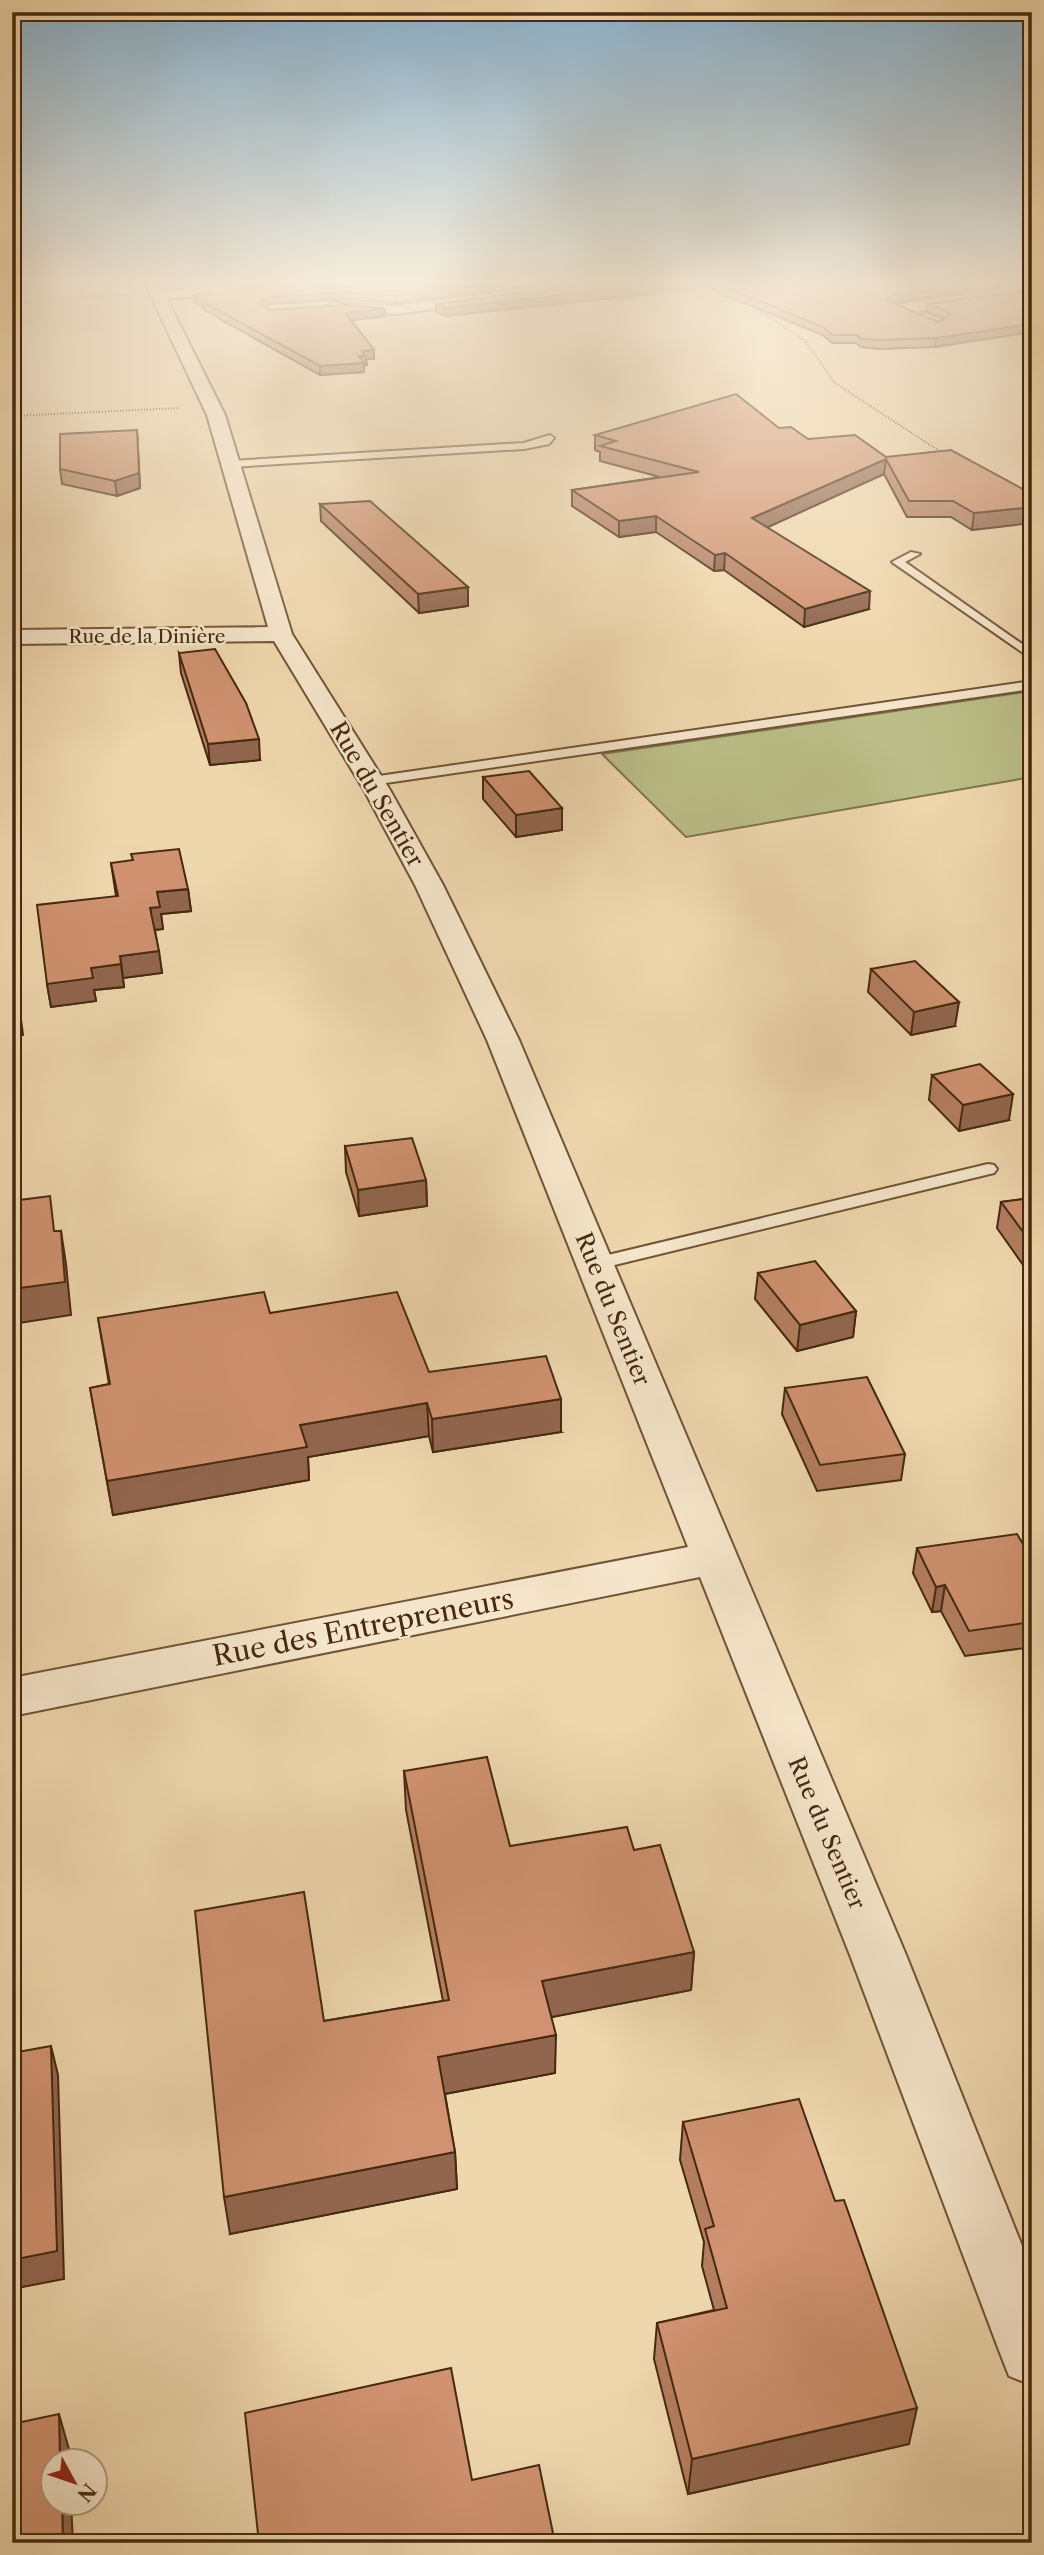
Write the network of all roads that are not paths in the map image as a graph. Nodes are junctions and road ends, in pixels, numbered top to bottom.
1 (211, 405) edge
2 (550, 438) dead end
3 (231, 464) junction
4 (915, 554) dead end
5 (281, 634) junction
6 (12, 637) edge
7 (1032, 656) edge
8 (1032, 685) edge
9 (372, 781) junction
10 (988, 1169) dead end
11 (594, 1264) junction
12 (713, 1558) junction
13 (12, 1698) edge
14 (1032, 2353) edge

1 - 3 street, Rue du Sentier
2 - 3 lane
3 - 5 street, Rue du Sentier
4 - 7 lane
5 - 6 street, Rue de la Dinière
5 - 9 street, Rue du Sentier
8 - 9 lane
9 - 11 street, Rue du Sentier
10 - 11 lane
11 - 12 street, Rue du Sentier
12 - 13 street, Rue des Entrepreneurs
12 - 14 street, Rue du Sentier

